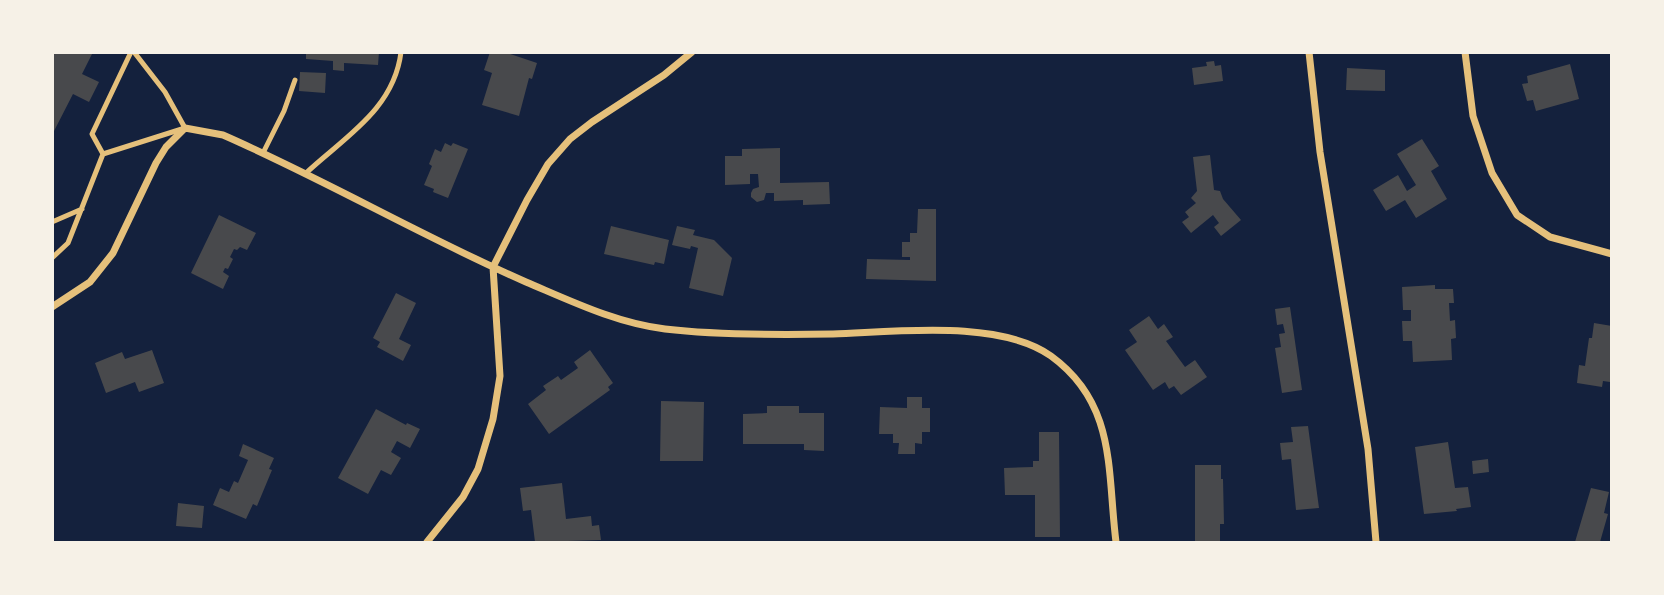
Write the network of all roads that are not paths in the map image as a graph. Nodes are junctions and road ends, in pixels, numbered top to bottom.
1 (133, 52) edge
2 (401, 52) edge
3 (692, 52) edge
4 (1308, 52) edge
5 (1465, 52) edge
6 (295, 80) dead end
7 (185, 128) junction
8 (103, 153) junction
9 (263, 153) junction
10 (305, 174) junction
11 (82, 209) junction
12 (52, 222) edge
13 (1612, 254) edge
14 (52, 258) edge
15 (493, 267) junction
16 (52, 307) edge
17 (427, 542) edge
18 (1116, 542) edge
19 (1377, 542) edge

1 - 7 lane
1 - 8 lane
2 - 10 lane
3 - 15 street
4 - 19 street
5 - 13 street
6 - 9 lane
7 - 8 lane
7 - 9 street
7 - 16 street
8 - 11 lane
9 - 10 street
10 - 15 street
11 - 12 lane
11 - 14 lane
15 - 17 street
15 - 18 street

